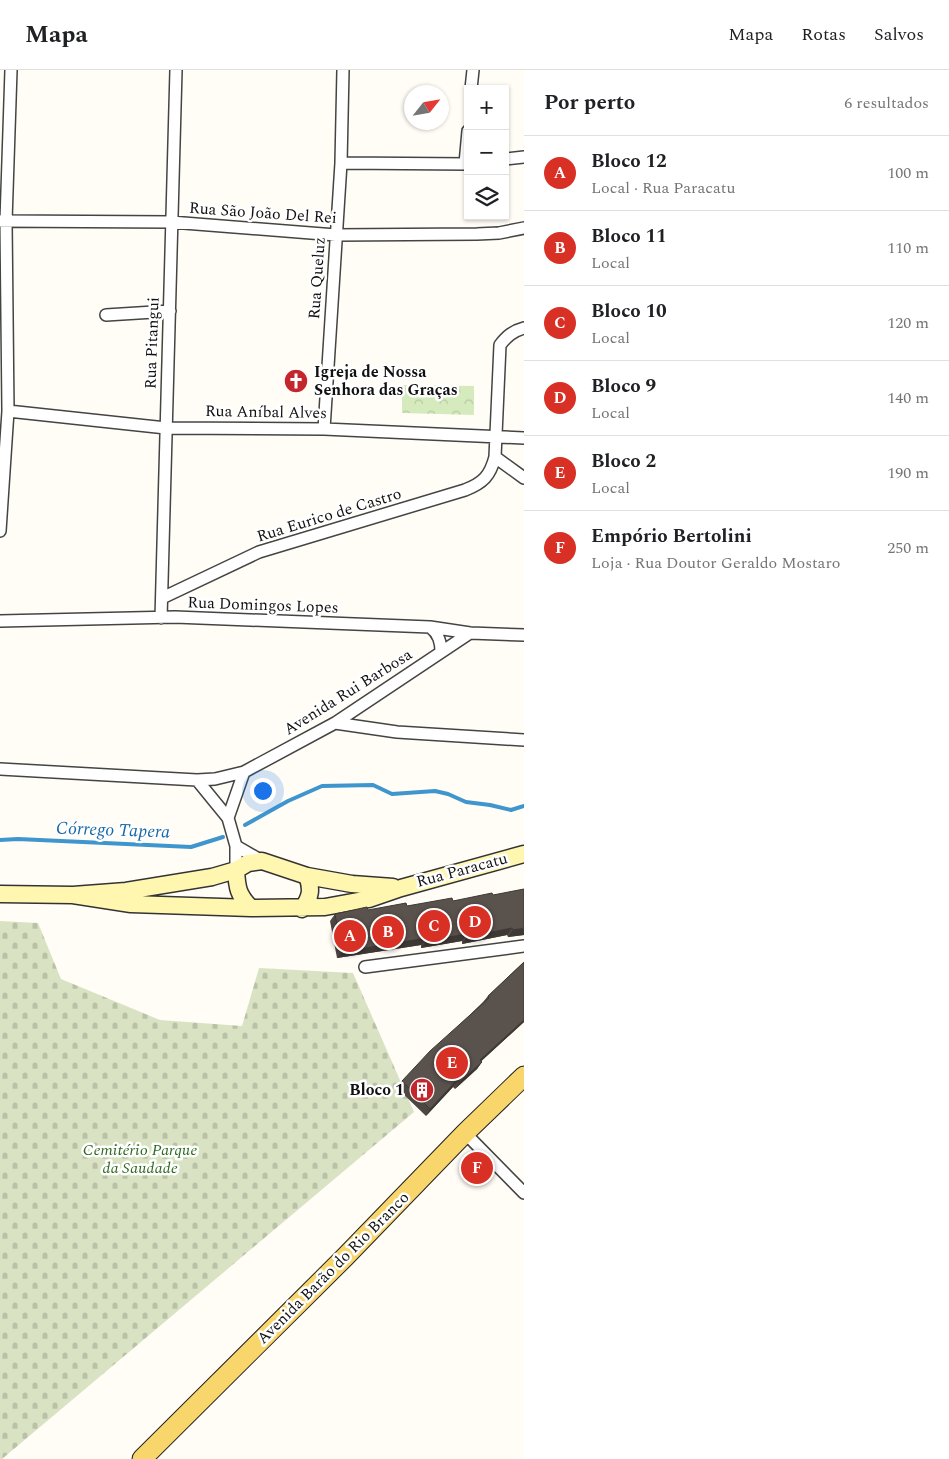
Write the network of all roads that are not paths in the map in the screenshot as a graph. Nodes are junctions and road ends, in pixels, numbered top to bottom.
1 (10, 70) edge
2 (176, 70) edge
3 (343, 70) edge
4 (473, 70) edge
5 (471, 85) edge
6 (524, 157) edge
7 (509, 159) edge
8 (341, 163) junction
9 (464, 164) edge
10 (3, 221) edge
11 (171, 222) junction
12 (524, 228) edge
13 (336, 235) junction
14 (170, 311) junction
15 (106, 315) dead end
16 (524, 328) edge
17 (8, 411) junction
18 (166, 428) junction
19 (324, 429) junction
20 (496, 438) junction
21 (524, 438) edge
22 (495, 457) junction
23 (524, 478) edge
24 (0, 531) edge
25 (162, 598) junction
26 (160, 618) junction
27 (0, 622) edge
28 (430, 627) junction
29 (470, 633) junction
30 (524, 635) edge
31 (442, 652) junction
32 (335, 723) junction
33 (524, 740) edge
34 (0, 769) edge
35 (244, 772) junction
36 (196, 780) junction
37 (228, 818) junction
38 (236, 846) junction
39 (524, 854) edge
40 (262, 861) junction
41 (236, 870) junction
42 (307, 876) junction
43 (401, 888) junction
44 (0, 894) edge
45 (73, 895) junction
46 (252, 908) junction
47 (302, 909) junction
48 (524, 946) edge
49 (365, 967) dead end
50 (524, 1076) edge
51 (466, 1133) junction
52 (524, 1193) edge
53 (142, 1459) edge

1 - 10 street
2 - 11 street, Rua Pitangui
3 - 8 street, Rua Queluz
4 - 5 street
6 - 7 street
8 - 9 street
8 - 13 street, Rua Queluz
10 - 11 street, Rua São João Del Rei
10 - 17 street
11 - 13 street, Rua São João Del Rei
11 - 14 street, Rua Pitangui
12 - 13 street, Rua São João Del Rei
13 - 19 street, Rua Queluz
14 - 15 street
14 - 18 street, Rua Pitangui
16 - 20 street
17 - 18 street, Rua Aníbal Alves
17 - 24 street
18 - 19 street, Rua Aníbal Alves
18 - 25 street, Rua Pitangui
19 - 20 street, Rua Aníbal Alves
20 - 21 street, Rua Aníbal Alves
20 - 22 street
22 - 23 street
22 - 25 street, Rua Eurico de Castro
25 - 26 street, Rua Pitangui
26 - 27 street, Rua Domingos Lopes
26 - 28 street, Rua Domingos Lopes
28 - 29 street, Rua Domingos Lopes
28 - 31 street
29 - 30 street, Rua Domingos Lopes
29 - 31 street, Avenida Rui Barbosa
31 - 32 street, Avenida Rui Barbosa
32 - 33 street
32 - 35 street, Avenida Rui Barbosa
34 - 36 street, Avenida Rui Barbosa
35 - 36 street, Avenida Rui Barbosa
35 - 37 street
36 - 37 street
37 - 38 street
38 - 40 street
38 - 41 street
39 - 43 main road, Rua Paracatu
40 - 41 main road
40 - 42 main road, Rua Paracatu
41 - 45 main road
41 - 46 main road
42 - 43 main road, Rua Paracatu
42 - 47 main road
43 - 47 main road, Rua Paracatu
44 - 45 main road
45 - 46 main road, Rua Paracatu
46 - 47 main road, Rua Paracatu
48 - 49 street
50 - 51 main road, Avenida Barão do Rio Branco
51 - 52 street
51 - 53 main road, Avenida Barão do Rio Branco

